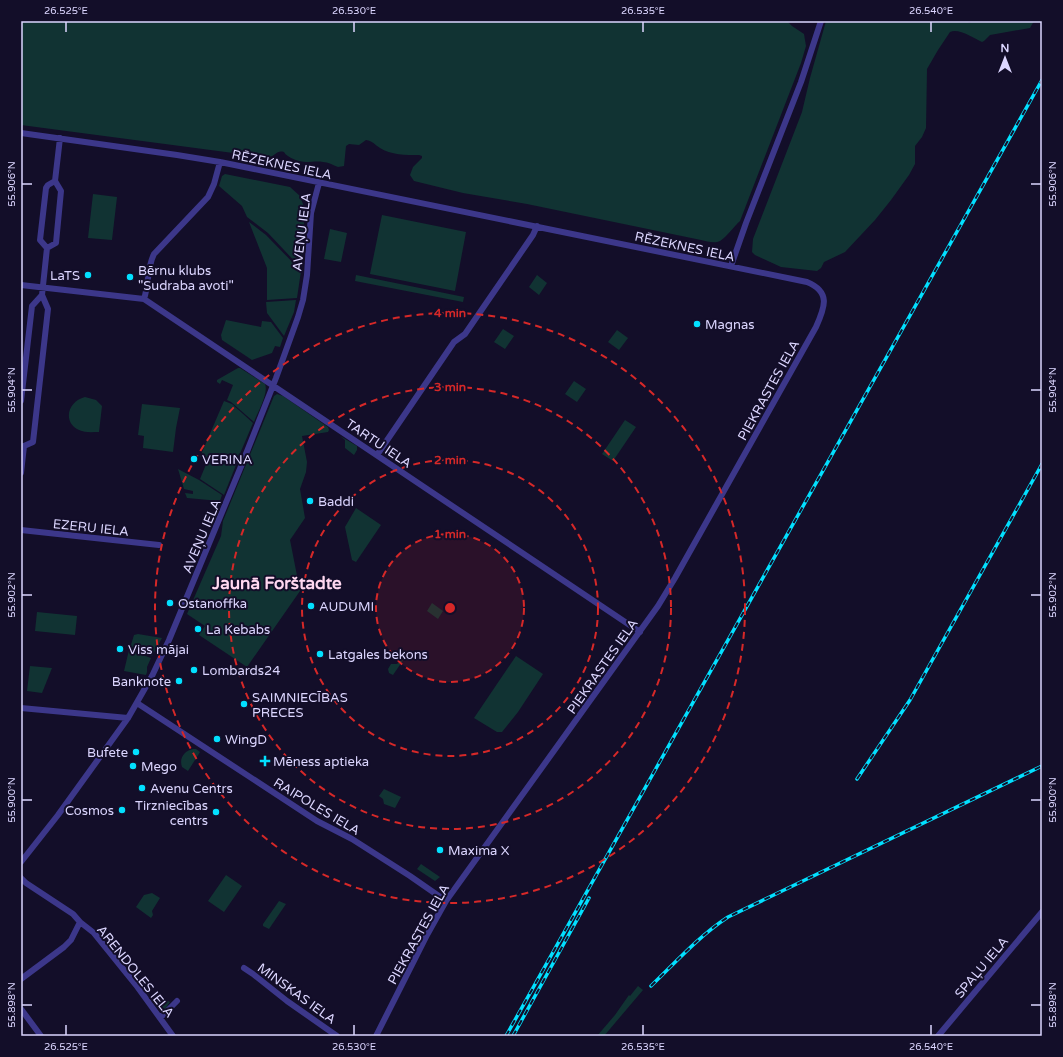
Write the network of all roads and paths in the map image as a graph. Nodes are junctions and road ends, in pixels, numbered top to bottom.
1 (821, 21) edge
2 (21, 132) edge
3 (60, 138) junction
4 (220, 162) junction
5 (56, 181) junction
6 (319, 183) junction
7 (537, 226) junction
8 (47, 248) junction
9 (731, 266) junction
10 (21, 285) edge
11 (43, 288) junction
12 (42, 295) junction
13 (824, 296) joint
14 (144, 299) junction
15 (273, 385) junction
16 (21, 401) edge
17 (22, 444) edge
18 (377, 455) junction
19 (21, 473) edge
20 (21, 530) edge
21 (159, 545) dead end
22 (640, 632) junction
23 (137, 703) junction
24 (21, 708) edge
25 (128, 718) junction
26 (21, 862) edge
27 (21, 878) edge
28 (446, 901) junction
29 (1042, 912) edge
30 (80, 922) junction
31 (244, 968) dead end
32 (21, 979) edge
33 (177, 1001) dead end
34 (21, 1008) edge
35 (160, 1018) junction
36 (41, 1036) edge
37 (173, 1036) edge
38 (338, 1036) edge
39 (376, 1036) edge
40 (938, 1036) edge

1 - 9 street
2 - 3 street, RĒZEKNES IELA
3 - 4 street, RĒZEKNES IELA
3 - 5 street
4 - 6 street, RĒZEKNES IELA
4 - 14 street
5 - 8 street
5 - 8 street
6 - 7 street, RĒZEKNES IELA
6 - 15 street, AVEŅU IELA
7 - 9 street, RĒZEKNES IELA
7 - 18 street
8 - 11 street
9 - 13 street, RĒZEKNES IELA
10 - 11 street
11 - 12 street
11 - 14 street
12 - 16 street
12 - 17 street
13 - 22 street, PIEKRASTES IELA
14 - 15 street, TARTU IELA
15 - 18 street, TARTU IELA
15 - 23 street, AVEŅU IELA
17 - 19 street
18 - 22 street, TARTU IELA
20 - 21 street, EZERU IELA
22 - 28 street, PIEKRASTES IELA
23 - 25 street, AVEŅU IELA
23 - 28 street, RAIPOLES IELA
24 - 25 street
25 - 26 street, AVEŅU IELA
27 - 30 street
28 - 39 street, PIEKRASTES IELA
29 - 40 street, SPAĻU IELA
30 - 32 street
30 - 35 street, ARENDOLES IELA
31 - 38 street, MINSKAS IELA
33 - 35 street
34 - 36 street
35 - 37 street, ARENDOLES IELA

